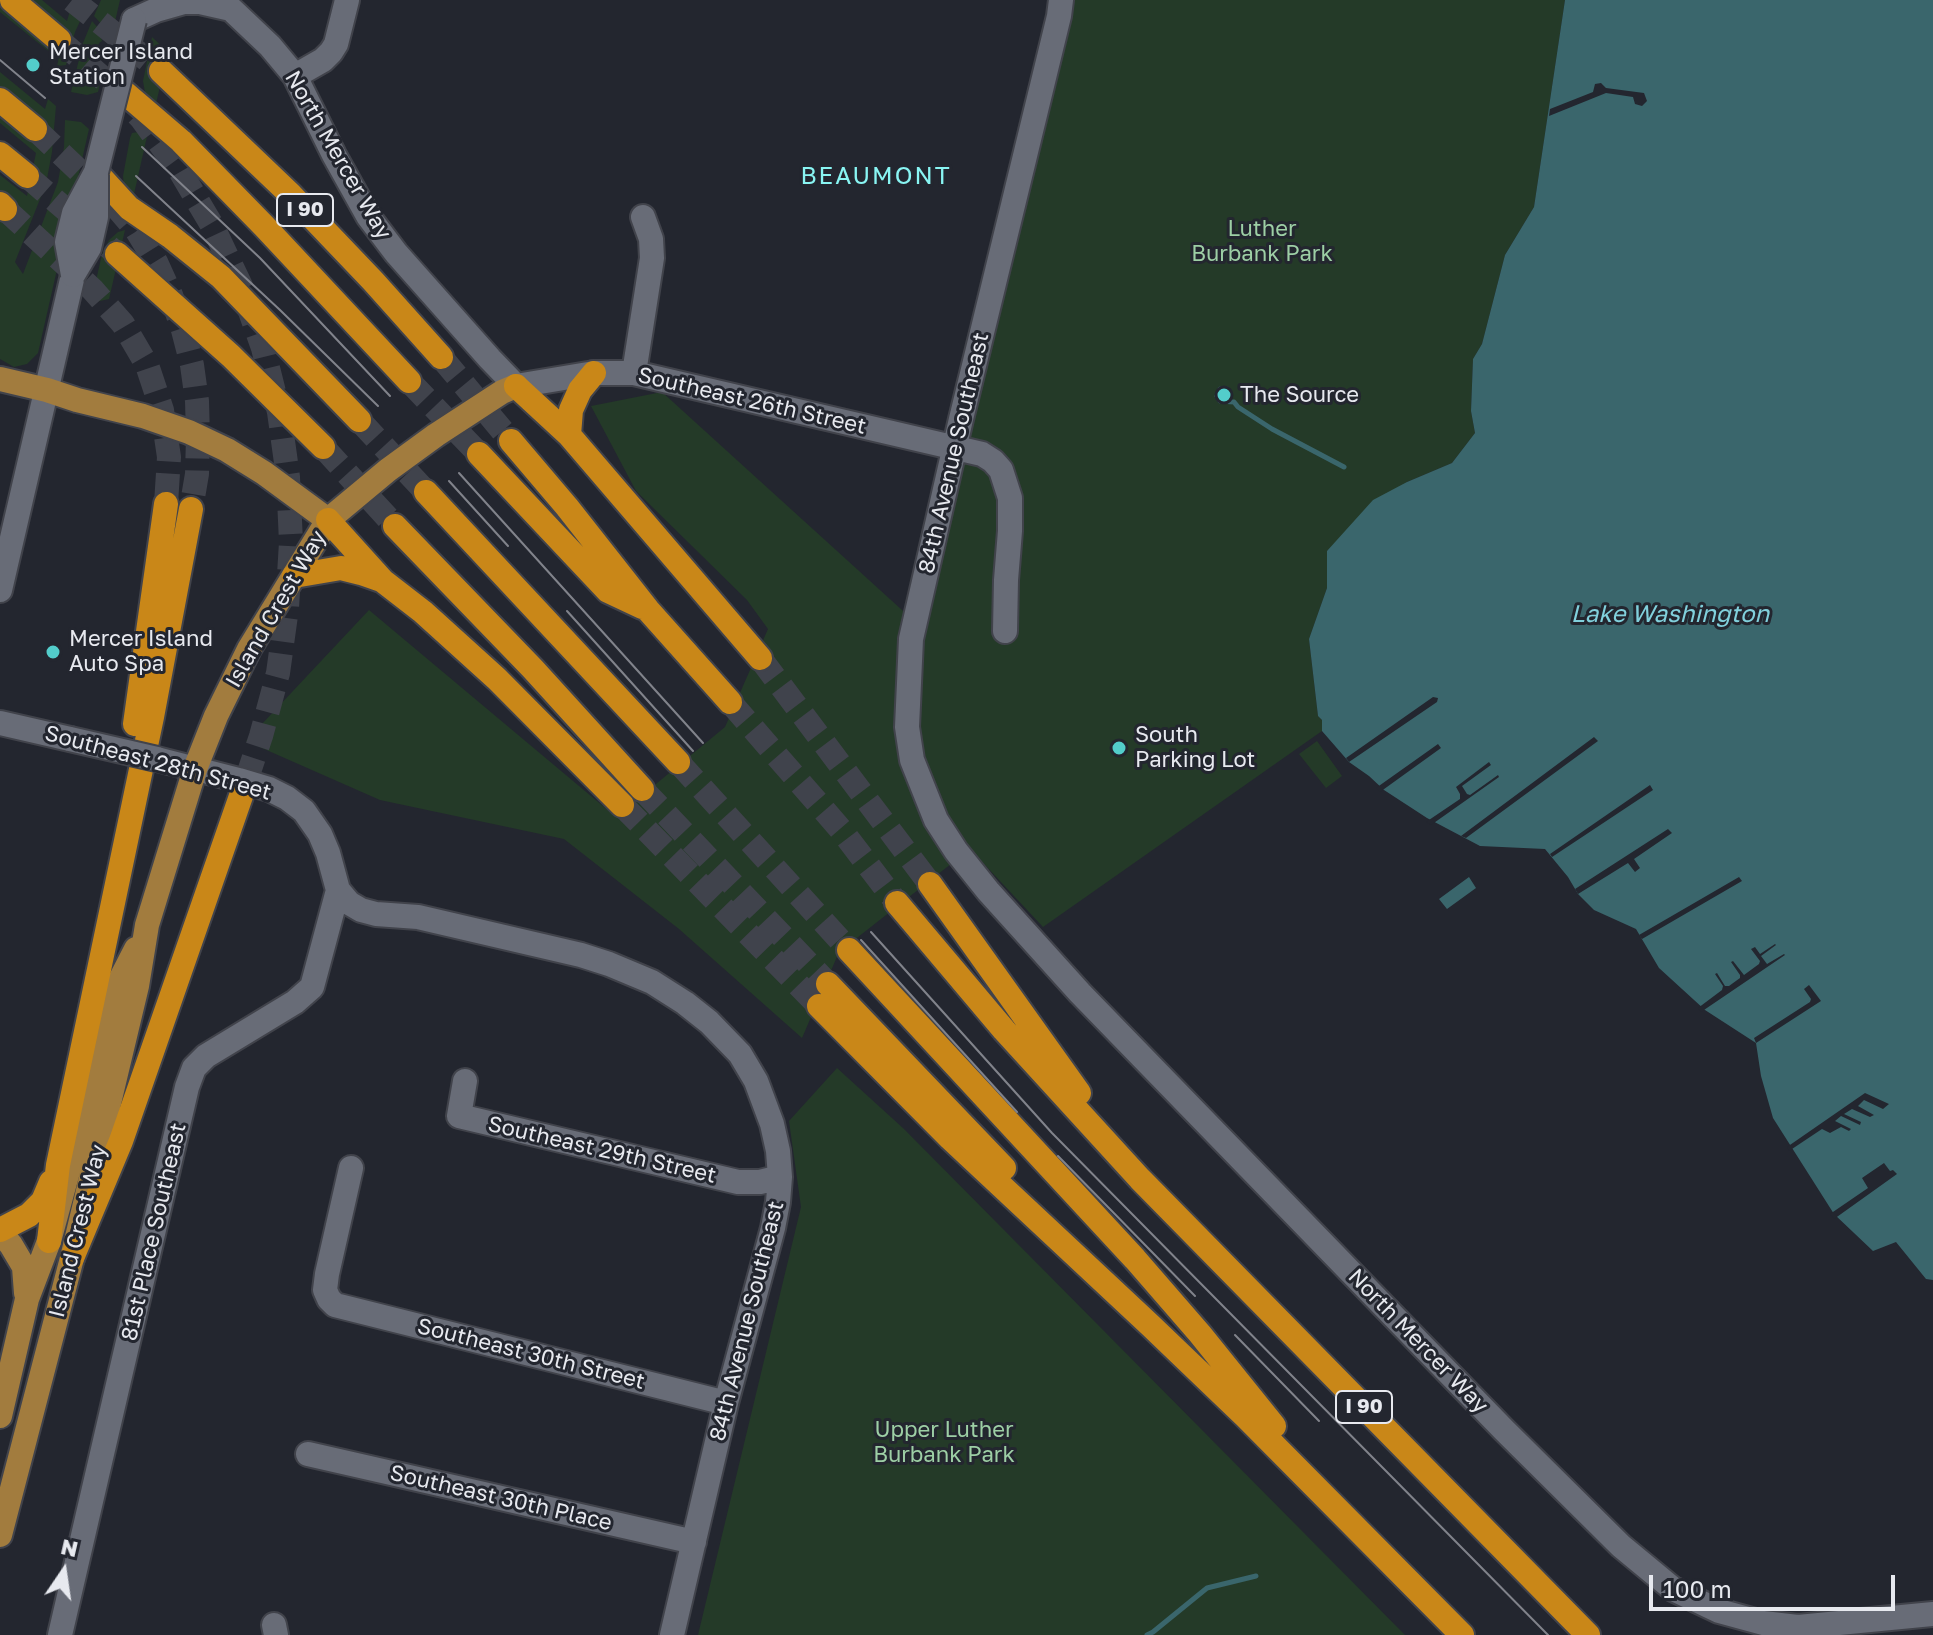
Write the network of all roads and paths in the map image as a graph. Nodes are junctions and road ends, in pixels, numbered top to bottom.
1 (12, 0) edge
2 (347, 0) edge
3 (1061, 0) edge
4 (225, 5) edge
5 (136, 10) edge
6 (59, 40) tunnel mouth
7 (161, 71) tunnel mouth
8 (295, 76) junction
9 (118, 87) junction
10 (0, 100) edge
11 (35, 129) tunnel mouth
12 (0, 154) edge
13 (96, 172) junction
14 (27, 176) tunnel mouth
15 (643, 217) dead end
16 (117, 254) tunnel mouth
17 (441, 357) tunnel mouth
18 (594, 373) junction
19 (634, 373) junction
20 (0, 379) edge
21 (409, 381) tunnel mouth
22 (516, 386) junction
23 (47, 390) junction
24 (359, 420) tunnel mouth
25 (569, 435) junction
26 (511, 441) tunnel mouth
27 (323, 447) tunnel mouth
28 (954, 448) junction
29 (479, 454) tunnel mouth
30 (426, 492) tunnel mouth
31 (166, 504) tunnel mouth
32 (191, 509) tunnel mouth
33 (328, 520) junction
34 (395, 526) tunnel mouth
35 (294, 576) junction
36 (383, 581) junction
37 (0, 590) edge
38 (648, 610) junction
39 (1005, 631) dead end
40 (760, 658) tunnel mouth
41 (730, 702) tunnel mouth
42 (0, 723) edge
43 (678, 762) tunnel mouth
44 (195, 769) junction
45 (642, 789) tunnel mouth
46 (241, 796) tunnel mouth
47 (622, 805) tunnel mouth
48 (930, 884) tunnel mouth
49 (338, 890) junction
50 (988, 891) joint
51 (897, 903) tunnel mouth
52 (147, 925) junction
53 (105, 938) junction
54 (849, 950) tunnel mouth
55 (823, 995) tunnel mouth
56 (465, 1081) dead end
57 (58, 1165) junction
58 (351, 1168) dead end
59 (780, 1177) junction
60 (1140, 1179) junction
61 (0, 1231) edge
62 (49, 1241) junction
63 (72, 1258) junction
64 (27, 1299) junction
65 (726, 1403) junction
66 (0, 1416) edge
67 (308, 1454) dead end
68 (0, 1535) edge
69 (1367, 1539) junction
70 (694, 1542) junction
71 (1933, 1614) edge
72 (1828, 1630) edge
73 (60, 1635) edge
74 (672, 1635) edge
75 (1462, 1635) edge
76 (1588, 1635) edge

1 - 6 highway
2 - 8 street
3 - 28 street, 84th Avenue Southeast
4 - 5 street
4 - 8 street, North Mercer Way
5 - 9 street, bridge
7 - 17 highway, I 90
8 - 22 street, North Mercer Way
9 - 13 street, bridge
9 - 21 highway
10 - 11 highway
12 - 14 highway
13 - 23 street, bridge
13 - 24 highway
15 - 19 street
16 - 27 highway
18 - 19 street, Southeast 26th Street
18 - 22 street, Southeast 26th Street
18 - 25 highway
19 - 28 street, Southeast 26th Street
20 - 23 main road
22 - 25 highway
22 - 33 main road, Southeast 26th Street
23 - 33 main road
23 - 37 street
25 - 40 highway
26 - 38 highway
28 - 39 street, Southeast 26th Street
28 - 50 street, 84th Avenue Southeast
29 - 38 highway
30 - 43 highway
31 - 53 highway
32 - 53 highway
33 - 35 main road, Island Crest Way
33 - 36 highway
34 - 45 highway
35 - 36 highway
35 - 44 main road, Island Crest Way
36 - 47 highway
38 - 41 highway
42 - 44 street, Southeast 28th Street, bridge
44 - 49 street, Southeast 28th Street
44 - 52 main road, Island Crest Way
46 - 63 highway
48 - 60 highway
49 - 59 street, 84th Avenue Southeast
49 - 73 street, 81st Place Southeast
50 - 72 street, North Mercer Way
51 - 60 highway, I 90
52 - 62 main road, Island Crest Way
52 - 63 main road, Island Crest Way
53 - 57 highway
54 - 69 highway
55 - 69 highway
56 - 59 street, Southeast 29th Street
57 - 61 highway
57 - 62 highway
58 - 65 street, Southeast 30th Street
59 - 65 street, 84th Avenue Southeast
60 - 76 highway, I 90
61 - 64 main road
62 - 64 main road, Island Crest Way
63 - 68 main road, Island Crest Way
64 - 66 main road, Island Crest Way
65 - 70 street, 84th Avenue Southeast
67 - 70 street, Southeast 30th Place
69 - 75 highway
70 - 74 street, 84th Avenue Southeast
71 - 72 street, North Mercer Way

